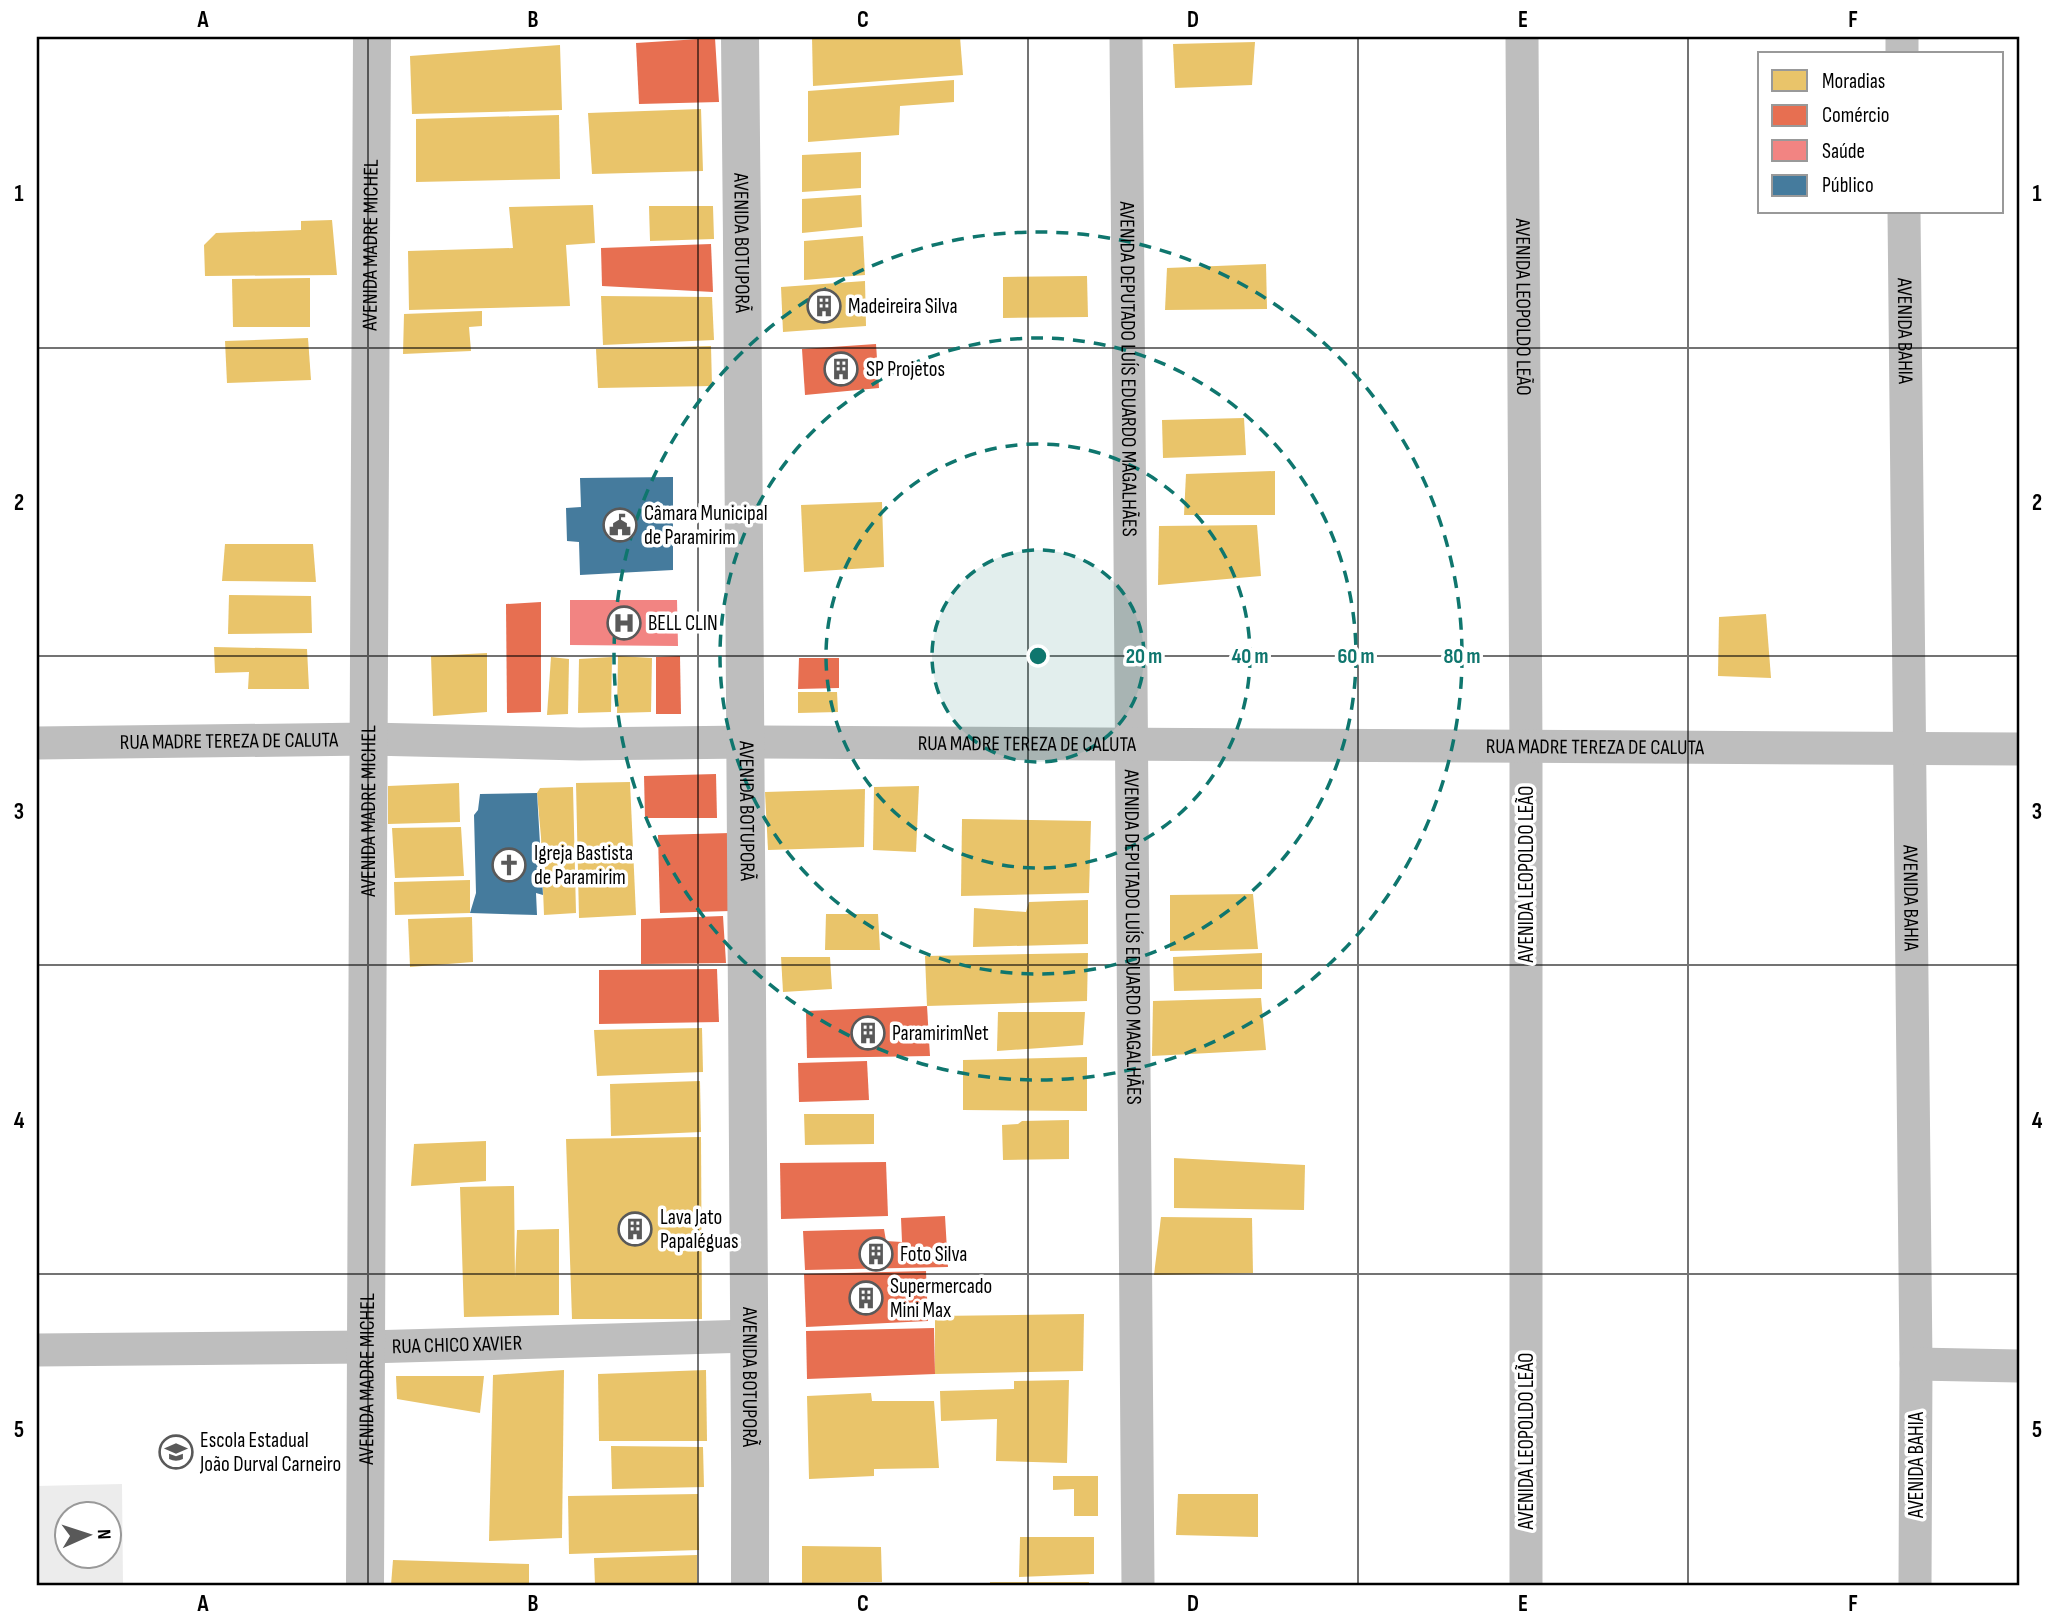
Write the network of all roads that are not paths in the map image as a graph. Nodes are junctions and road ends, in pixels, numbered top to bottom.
1 (372, 37) edge
2 (740, 37) edge
3 (1126, 37) edge
4 (1522, 37) edge
5 (1904, 214) edge
6 (369, 739) junction
7 (747, 742) junction
8 (37, 743) edge
9 (1133, 743) junction
10 (1526, 748) junction
11 (1910, 749) junction
12 (2019, 749) edge
13 (750, 1336) junction
14 (367, 1347) junction
15 (37, 1350) edge
16 (1916, 1364) junction
17 (2019, 1366) edge
18 (365, 1585) edge
19 (750, 1585) edge
20 (1138, 1585) edge
21 (1526, 1585) edge
22 (1915, 1585) edge

1 - 6 street, AVENIDA MADRE MICHEL
2 - 7 street, AVENIDA BOTUPORÃ
3 - 9 street, AVENIDA DEPUTADO LUÍS EDUARDO MAGALHÃES
4 - 10 street, AVENIDA LEOPOLDO LEÃO
5 - 11 street, AVENIDA BAHIA
6 - 7 street, RUA MADRE TEREZA DE CALUTA
6 - 8 street, RUA MADRE TEREZA DE CALUTA
6 - 14 street, AVENIDA MADRE MICHEL
7 - 9 street, RUA MADRE TEREZA DE CALUTA
7 - 13 street, AVENIDA BOTUPORÃ
9 - 10 street, RUA MADRE TEREZA DE CALUTA
9 - 20 street, AVENIDA DEPUTADO LUÍS EDUARDO MAGALHÃES
10 - 11 street, RUA MADRE TEREZA DE CALUTA
10 - 21 street, AVENIDA LEOPOLDO LEÃO
11 - 12 street, RUA MADRE TEREZA DE CALUTA
11 - 16 street, AVENIDA BAHIA
13 - 14 street, RUA CHICO XAVIER
13 - 19 street, AVENIDA BOTUPORÃ
14 - 15 street, RUA CHICO XAVIER
14 - 18 street, AVENIDA MADRE MICHEL
16 - 17 street
16 - 22 street, AVENIDA BAHIA

